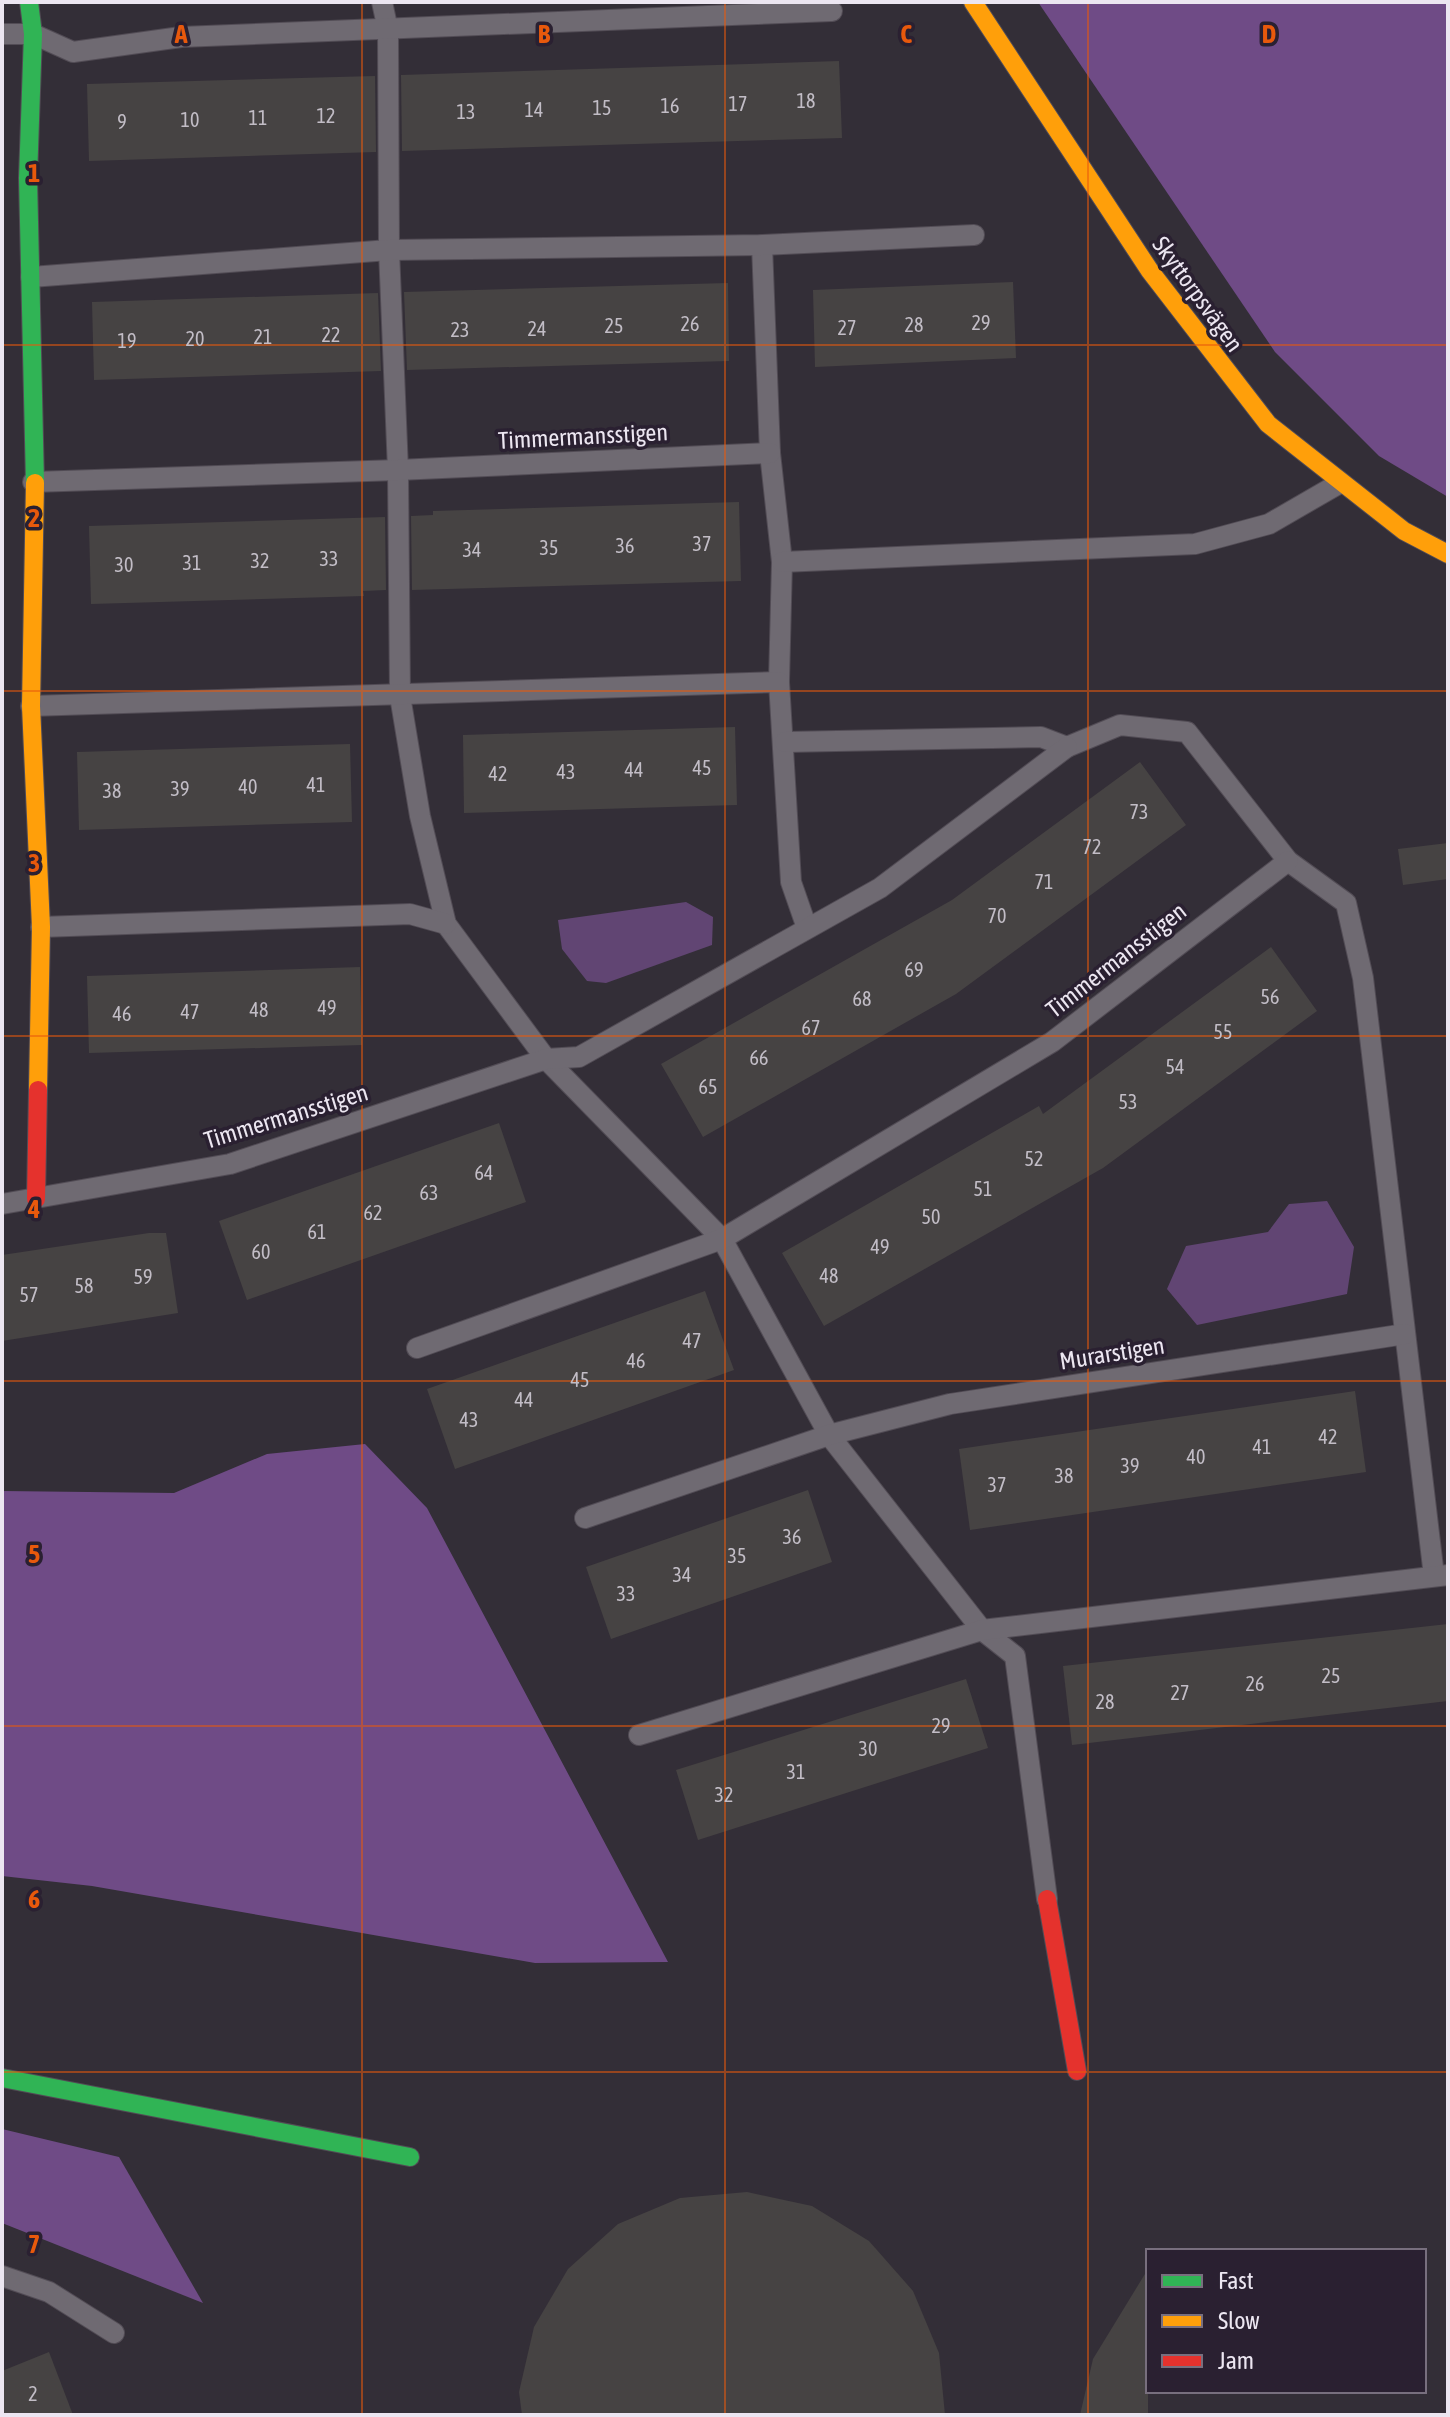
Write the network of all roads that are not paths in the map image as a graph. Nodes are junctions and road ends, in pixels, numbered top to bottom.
1 (29, 2) edge
2 (382, 2) edge
3 (973, 2) edge
4 (832, 11) dead end
5 (388, 30) junction
6 (2, 34) edge
7 (33, 34) junction
8 (974, 235) dead end
9 (762, 245) junction
10 (389, 250) junction
11 (31, 277) junction
12 (770, 453) junction
13 (398, 470) junction
14 (33, 482) junction
15 (1340, 483) junction
16 (1448, 554) edge
17 (782, 562) junction
18 (779, 682) junction
19 (400, 696) junction
20 (31, 706) junction
21 (785, 742) junction
22 (1067, 747) junction
23 (1288, 861) junction
24 (446, 924) junction
25 (41, 927) junction
26 (807, 928) junction
27 (546, 1059) junction
28 (36, 1199) junction
29 (2, 1204) edge
30 (722, 1239) junction
31 (1405, 1334) junction
32 (417, 1348) dead end
33 (829, 1435) junction
34 (585, 1518) dead end
35 (1441, 1575) edge
36 (982, 1630) junction
37 (639, 1735) dead end
38 (1047, 1899) joint
39 (1077, 2071) dead end
40 (2, 2078) edge
41 (410, 2157) dead end
42 (2, 2276) edge
43 (114, 2333) dead end

1 - 7 street
2 - 5 lane
3 - 15 street, Skyttorpsvägen
4 - 5 lane
5 - 7 lane
5 - 10 lane
6 - 7 lane
7 - 11 street
8 - 9 lane
9 - 10 lane
9 - 12 lane
10 - 11 lane
10 - 13 lane
11 - 14 street
12 - 13 lane, Timmermansstigen
12 - 17 lane
13 - 14 lane, Timmermansstigen
13 - 19 lane
14 - 20 street
15 - 16 street, Skyttorpsvägen
15 - 17 lane
17 - 18 lane
18 - 19 lane
18 - 21 lane
19 - 20 lane
19 - 24 lane
20 - 25 street
21 - 22 lane
21 - 26 lane
22 - 23 lane, Timmermansstigen
22 - 26 lane, Timmermansstigen
23 - 30 lane, Timmermansstigen
23 - 31 lane
24 - 25 lane
24 - 27 lane
25 - 28 street
26 - 27 lane, Timmermansstigen
27 - 28 lane, Timmermansstigen
27 - 30 lane
28 - 29 lane, Timmermansstigen
30 - 32 lane, Timmermansstigen
30 - 33 lane
31 - 33 lane, Murarstigen
31 - 35 lane
33 - 34 lane, Murarstigen
33 - 36 lane
35 - 36 lane
36 - 37 lane
36 - 38 lane
38 - 39 street
40 - 41 street
42 - 43 lane

